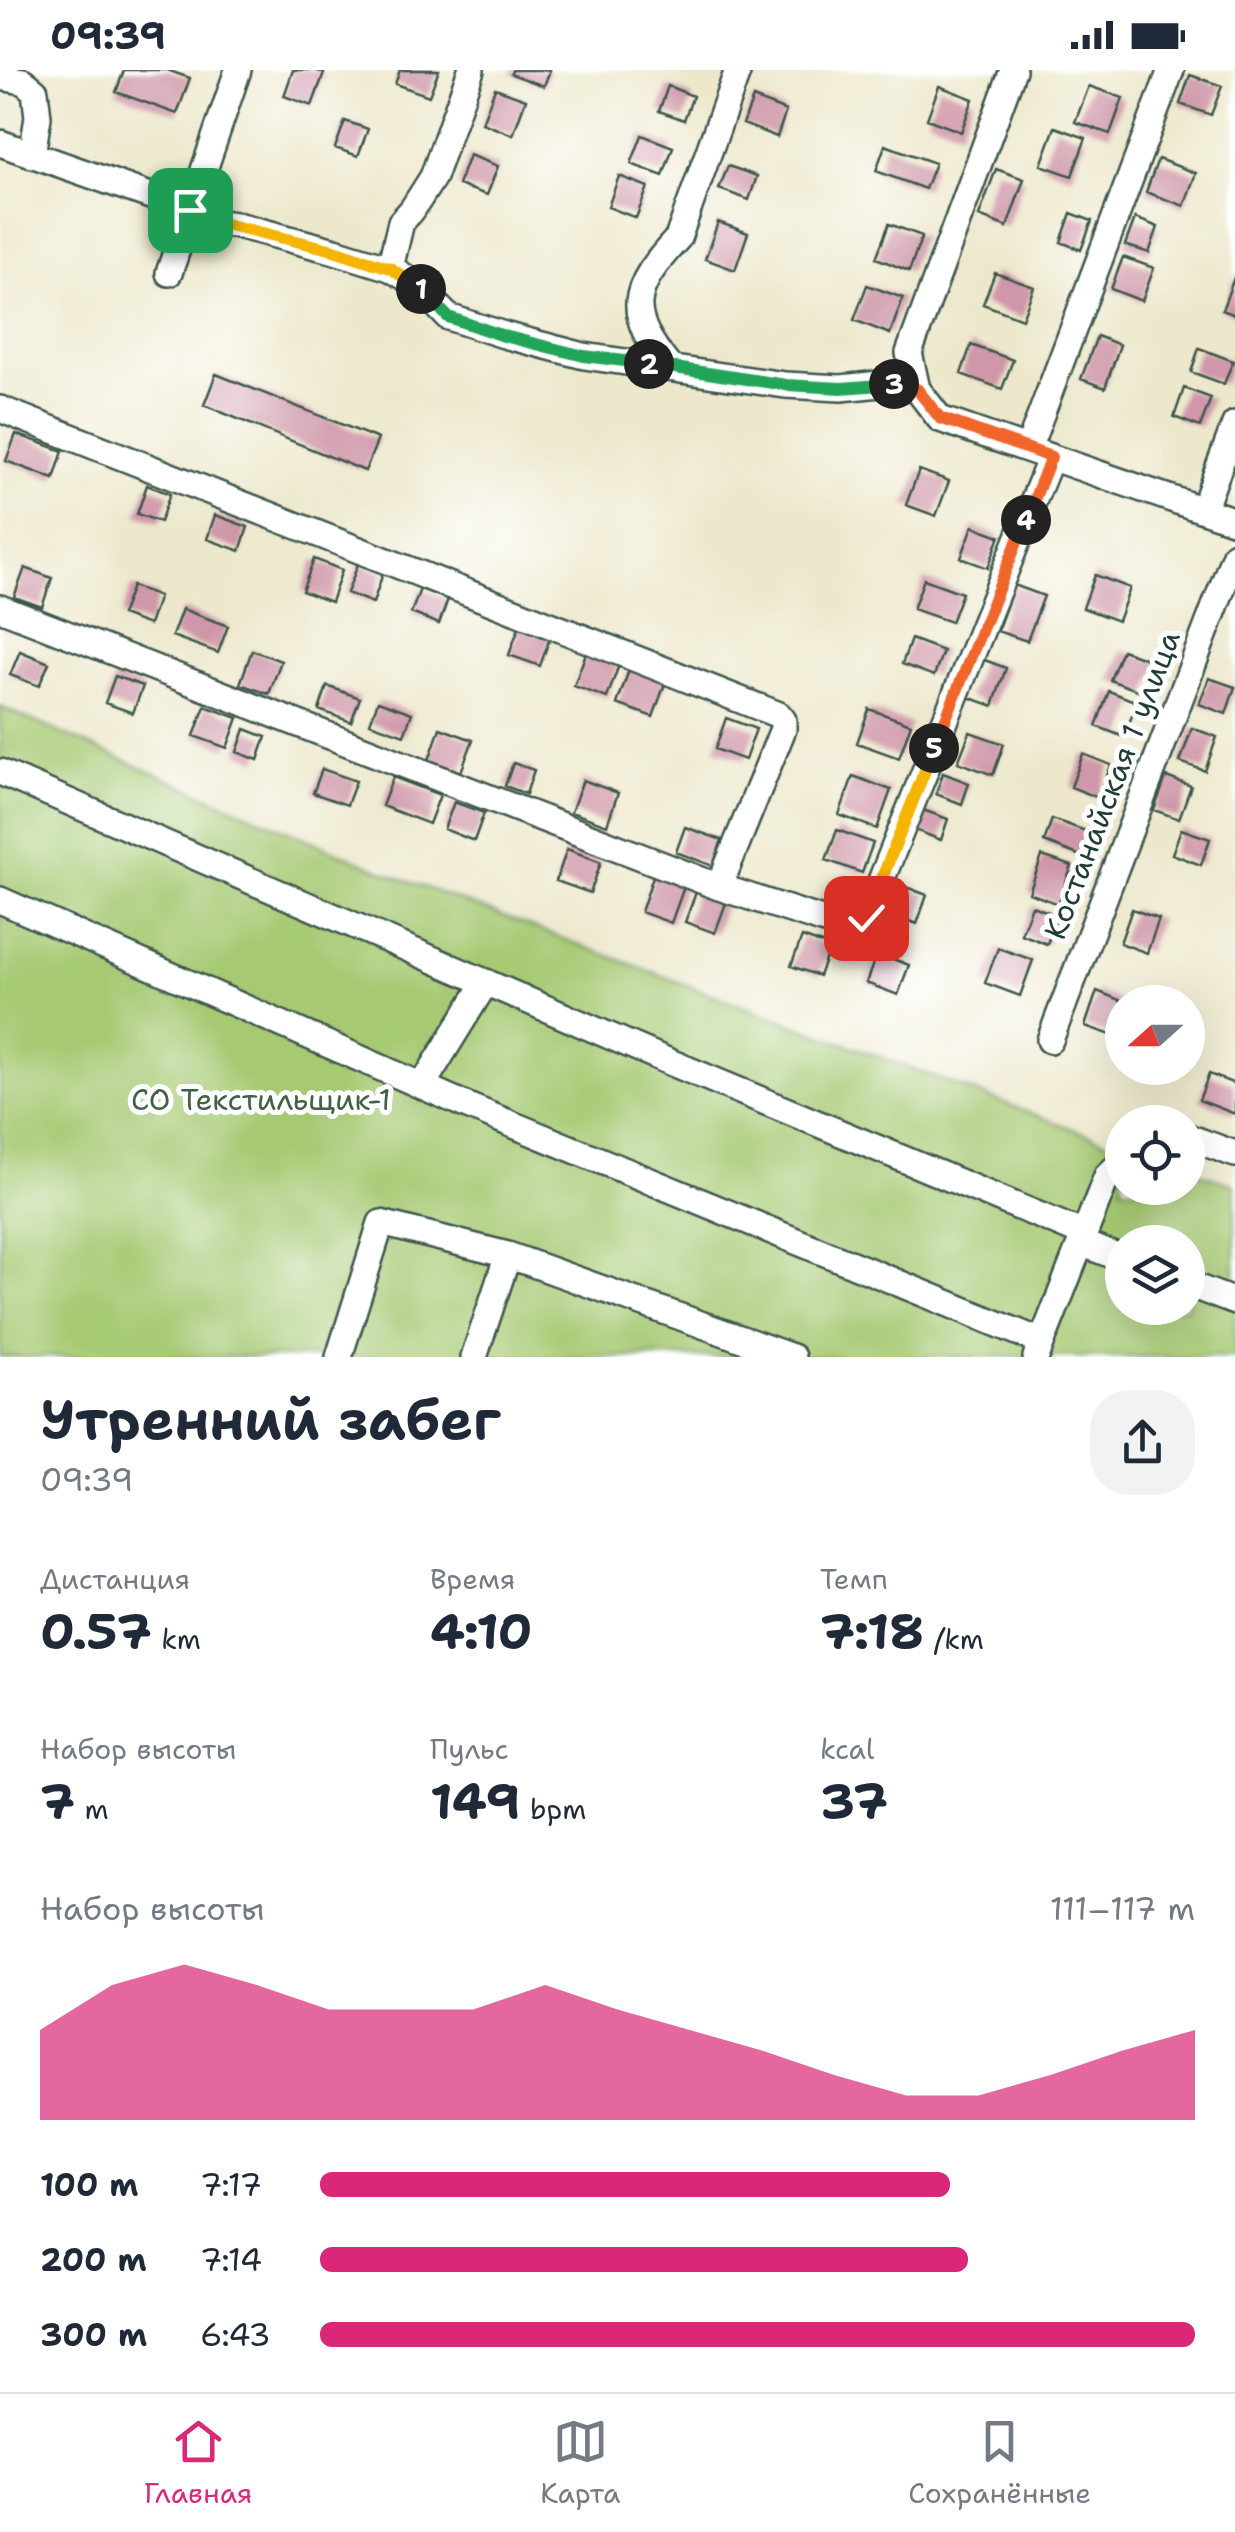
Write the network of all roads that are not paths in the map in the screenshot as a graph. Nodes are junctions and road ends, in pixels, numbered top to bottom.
1 (238, 70) edge
2 (472, 70) edge
3 (738, 70) edge
4 (1013, 70) edge
5 (1171, 70) edge
6 (0, 77) edge
7 (0, 144) edge
8 (32, 155) junction
9 (190, 210) junction
10 (390, 268) junction
11 (168, 273) dead end
12 (670, 368) junction
13 (917, 389) junction
14 (0, 409) edge
15 (1235, 424) edge
16 (1040, 453) junction
17 (1202, 510) junction
18 (1235, 521) edge
19 (1235, 554) edge
20 (0, 608) edge
21 (0, 772) edge
22 (719, 888) junction
23 (0, 900) edge
24 (486, 982) junction
25 (1050, 1040) dead end
26 (422, 1086) junction
27 (1205, 1144) edge
28 (1235, 1154) edge
29 (1105, 1181) edge
30 (1082, 1239) junction
31 (1105, 1250) edge
32 (508, 1255) junction
33 (1205, 1291) edge
34 (1235, 1302) edge
35 (1039, 1350) edge
36 (339, 1357) edge
37 (474, 1357) edge
38 (792, 1357) edge

1 - 9 street
2 - 10 street
3 - 12 street
4 - 13 street
5 - 16 street
6 - 8 street
7 - 8 street
8 - 9 street
9 - 10 street
9 - 11 street
10 - 12 street
12 - 13 street
13 - 16 street
14 - 22 street
15 - 17 street
16 - 17 street
16 - 22 street
17 - 18 street
19 - 25 street, Костанайская 1 улица
20 - 22 street
21 - 24 street
23 - 26 street
24 - 26 street
24 - 30 street
26 - 35 street
27 - 28 street
29 - 30 street
30 - 31 street
30 - 35 street
32 - 36 street
32 - 37 street
32 - 38 street
33 - 34 street

